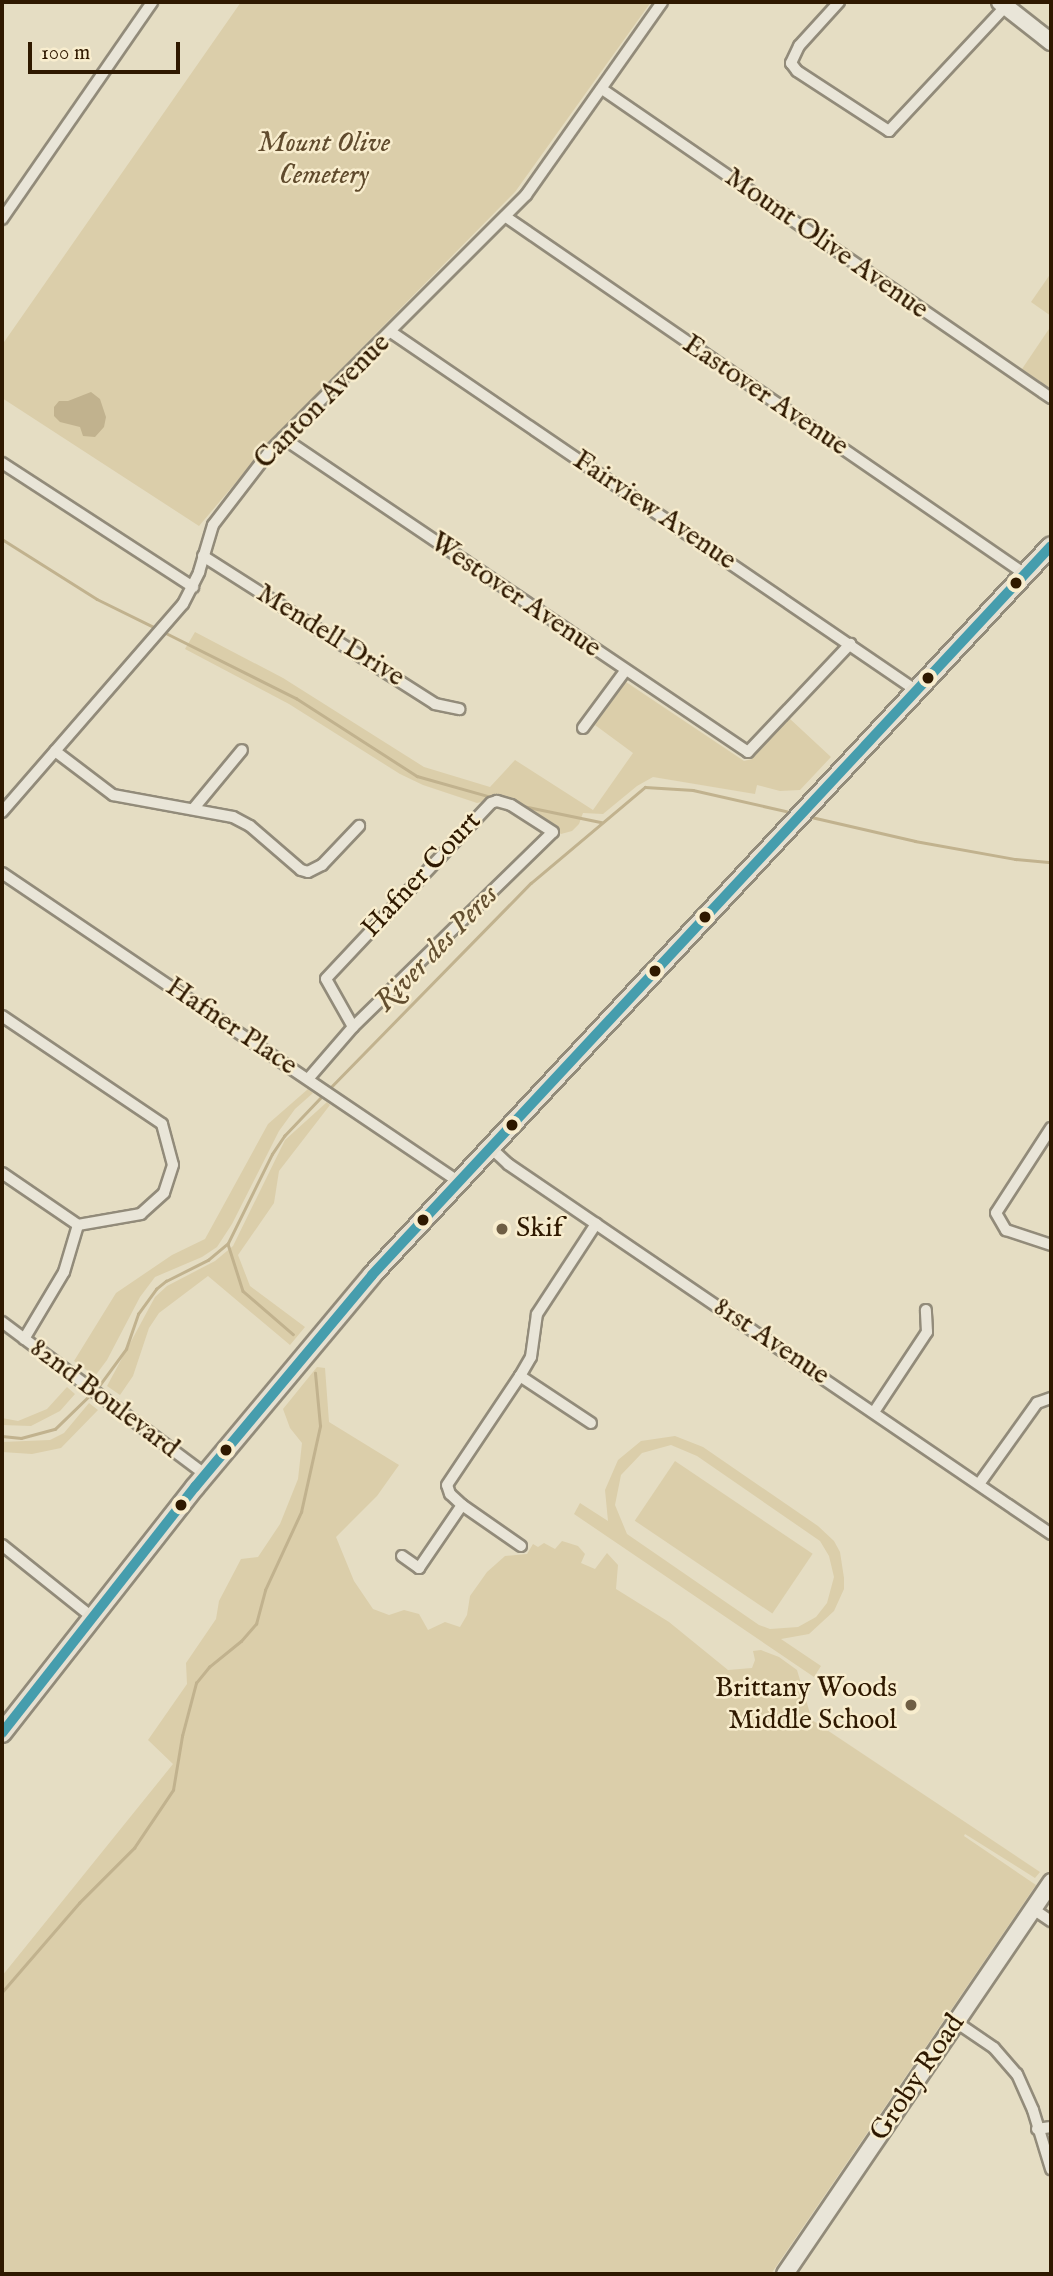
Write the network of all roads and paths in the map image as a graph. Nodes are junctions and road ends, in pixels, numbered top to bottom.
1 (152, 2) edge
2 (662, 2) edge
3 (839, 2) edge
4 (1003, 4) edge
5 (1051, 42) edge
6 (602, 89) junction
7 (506, 217) junction
8 (2, 219) edge
9 (391, 332) junction
10 (1051, 398) edge
11 (283, 438) junction
12 (2, 463) edge
13 (1051, 546) edge
14 (203, 556) junction
15 (1025, 574) junction
16 (193, 587) junction
17 (850, 644) junction
18 (625, 671) junction
19 (917, 691) junction
20 (459, 709) dead end
21 (583, 728) dead end
22 (242, 750) dead end
23 (55, 751) junction
24 (194, 808) junction
25 (2, 812) edge
26 (359, 826) dead end
27 (307, 872) junction
28 (2, 873) edge
29 (309, 884) dead end
30 (2, 1016) edge
31 (353, 1027) junction
32 (311, 1081) junction
33 (1051, 1128) edge
34 (491, 1148) junction
35 (2, 1173) edge
36 (459, 1182) junction
37 (998, 1220) junction
38 (985, 1223) dead end
39 (596, 1224) junction
40 (78, 1225) junction
41 (1051, 1245) edge
42 (926, 1310) dead end
43 (2, 1322) edge
44 (24, 1339) junction
45 (520, 1376) junction
46 (1051, 1398) edge
47 (874, 1412) junction
48 (591, 1423) dead end
49 (206, 1475) junction
50 (979, 1484) junction
51 (462, 1505) junction
52 (1051, 1534) edge
53 (2, 1545) edge
54 (521, 1546) dead end
55 (402, 1556) dead end
56 (93, 1618) junction
57 (2, 1733) edge
58 (1049, 1891) edge
59 (1033, 1909) junction
60 (1051, 1921) edge
61 (956, 2022) junction
62 (1051, 2127) edge
63 (1037, 2129) junction
64 (1051, 2169) edge
65 (785, 2274) edge

1 - 8 street
2 - 6 street, Canton Avenue
3 - 4 street
4 - 5 street
6 - 7 street, Canton Avenue
6 - 10 street, Mount Olive Avenue
7 - 9 street, Canton Avenue
7 - 15 street, Eastover Avenue
9 - 11 street, Canton Avenue
9 - 17 street, Fairview Avenue
11 - 14 street, Canton Avenue
11 - 18 street, Westover Avenue
12 - 16 street
13 - 15 main road
14 - 16 street, Canton Avenue
14 - 20 street, Mendell Drive
15 - 19 main road
16 - 23 street, Canton Avenue
17 - 18 street, Westover Avenue
17 - 19 street, Fairview Avenue
18 - 21 street
19 - 34 main road
22 - 24 street
23 - 24 street
23 - 25 street, Canton Avenue
24 - 27 street
26 - 27 street
27 - 29 street
28 - 32 street, Hafner Place
30 - 40 street
31 - 31 street, Hafner Court
31 - 32 street, Hafner Court
32 - 36 street, Hafner Place
33 - 37 street
34 - 36 main road
34 - 39 street, 81st Avenue
35 - 40 street
36 - 49 main road
37 - 38 street
37 - 41 street
39 - 45 street
39 - 47 street, 81st Avenue
40 - 44 street
42 - 47 street
43 - 44 street, 82nd Boulevard
44 - 49 street, 82nd Boulevard
45 - 48 street
45 - 51 street
46 - 50 street
47 - 50 street, 81st Avenue
49 - 56 main road
50 - 52 street, 81st Avenue
51 - 54 street
51 - 55 street
53 - 56 street
56 - 57 main road
58 - 59 street, Groby Road
59 - 60 street
59 - 61 street, Groby Road
61 - 63 street
61 - 65 street, Groby Road
62 - 63 street
63 - 64 street

